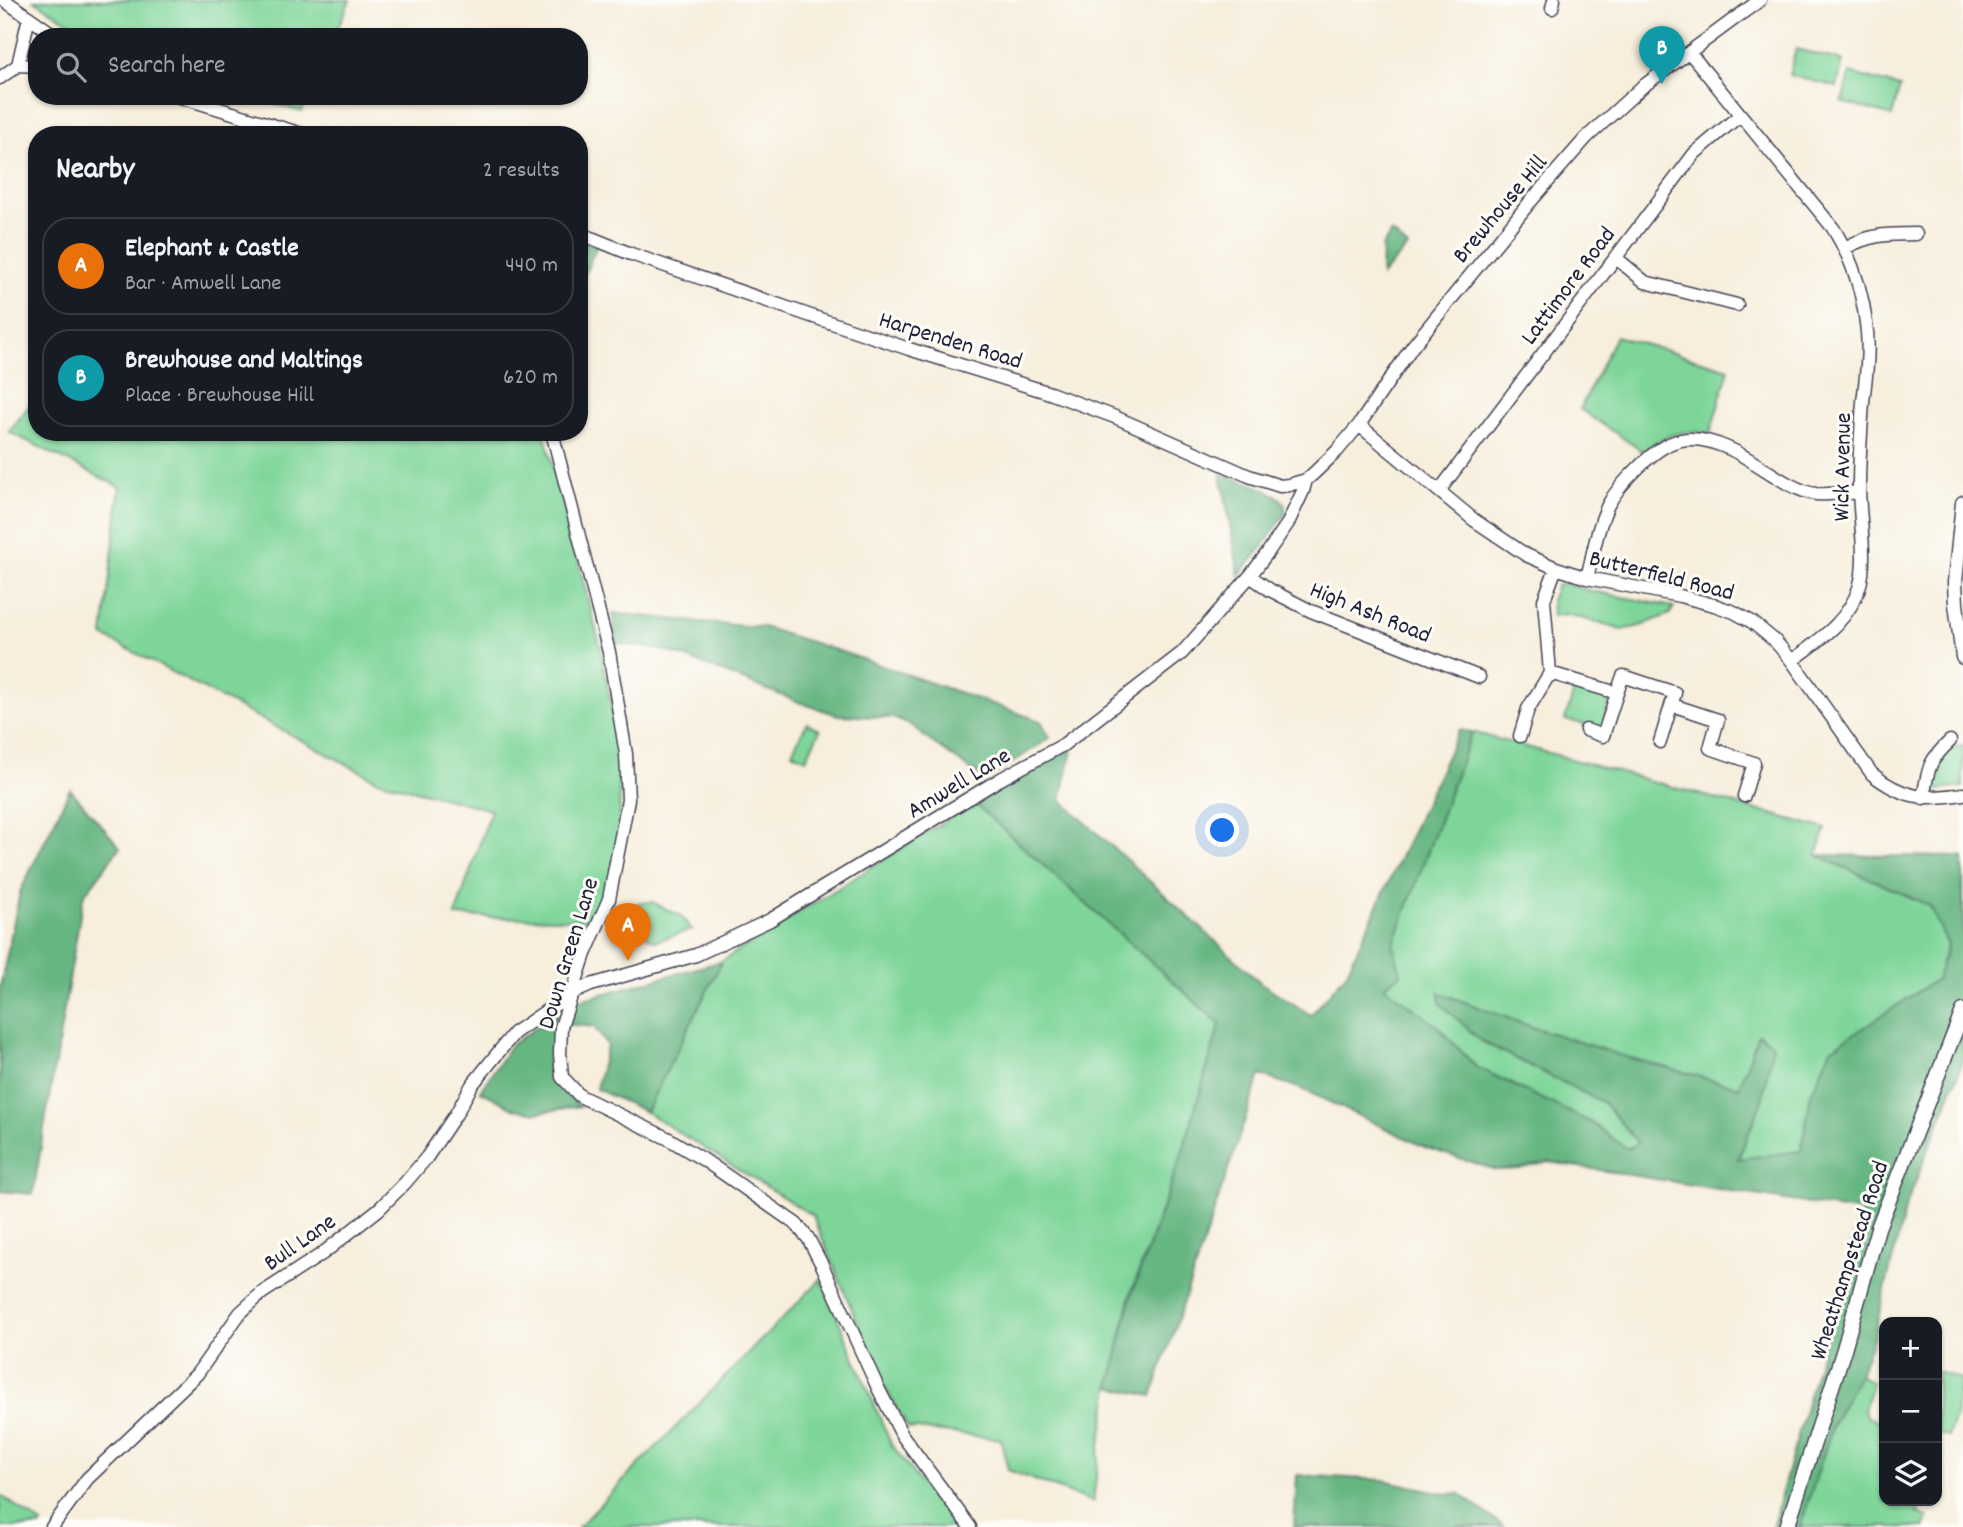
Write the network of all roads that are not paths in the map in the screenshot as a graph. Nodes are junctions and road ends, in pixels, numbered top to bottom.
1 (4, 0) edge
2 (1760, 0) edge
3 (29, 17) junction
4 (44, 28) edge
5 (1690, 52) junction
6 (18, 65) junction
7 (28, 66) edge
8 (0, 78) edge
9 (207, 105) edge
10 (1740, 115) junction
11 (275, 126) edge
12 (1916, 234) dead end
13 (588, 237) edge
14 (1845, 248) junction
15 (1615, 257) junction
16 (1737, 305) dead end
17 (1359, 425) junction
18 (554, 441) edge
19 (1306, 480) junction
20 (1280, 486) junction
21 (1439, 491) junction
22 (1859, 492) junction
23 (1963, 503) edge
24 (1295, 507) junction
25 (1556, 568) junction
26 (1251, 576) junction
27 (1587, 578) junction
28 (1963, 657) edge
29 (1792, 661) junction
30 (1550, 673) junction
31 (1479, 677) dead end
32 (1617, 692) junction
33 (1672, 705) junction
34 (1586, 730) dead end
35 (1520, 736) dead end
36 (1950, 741) dead end
37 (1660, 742) dead end
38 (1963, 794) edge
39 (1744, 796) dead end
40 (1923, 797) junction
41 (571, 995) junction
42 (1963, 1011) edge
43 (52, 1527) edge
44 (970, 1527) edge
45 (1787, 1527) edge

1 - 3 street
2 - 5 street, Brewhouse Hill
3 - 4 street
3 - 6 street
5 - 10 street, Wick Avenue
5 - 17 street, Brewhouse Hill
6 - 7 street
6 - 8 street
9 - 11 street
10 - 14 street, Wick Avenue
10 - 15 street, Lattimore Road
12 - 14 street
13 - 20 street, Harpenden Road
14 - 22 street, Wick Avenue
15 - 16 street
15 - 21 street, Lattimore Road
17 - 19 street, Brewhouse Hill
17 - 21 street, Butterfield Road
18 - 41 street, Down Green Lane
19 - 20 street
19 - 24 street, Amwell Lane
20 - 24 street
21 - 25 street, Butterfield Road
22 - 27 street
22 - 29 street, Wick Avenue
23 - 28 main road
24 - 26 street, Amwell Lane
25 - 27 street, Butterfield Road
25 - 30 street
26 - 31 street, High Ash Road
26 - 41 street, Amwell Lane
27 - 29 street, Butterfield Road
29 - 40 street, Butterfield Road
30 - 32 street
30 - 35 street
32 - 33 street
32 - 34 street
33 - 37 street
33 - 39 street
36 - 40 street
38 - 40 street, Butterfield Road
41 - 43 street, Bull Lane
41 - 44 street, Down Green Lane
42 - 45 main road, Wheathampstead Road

